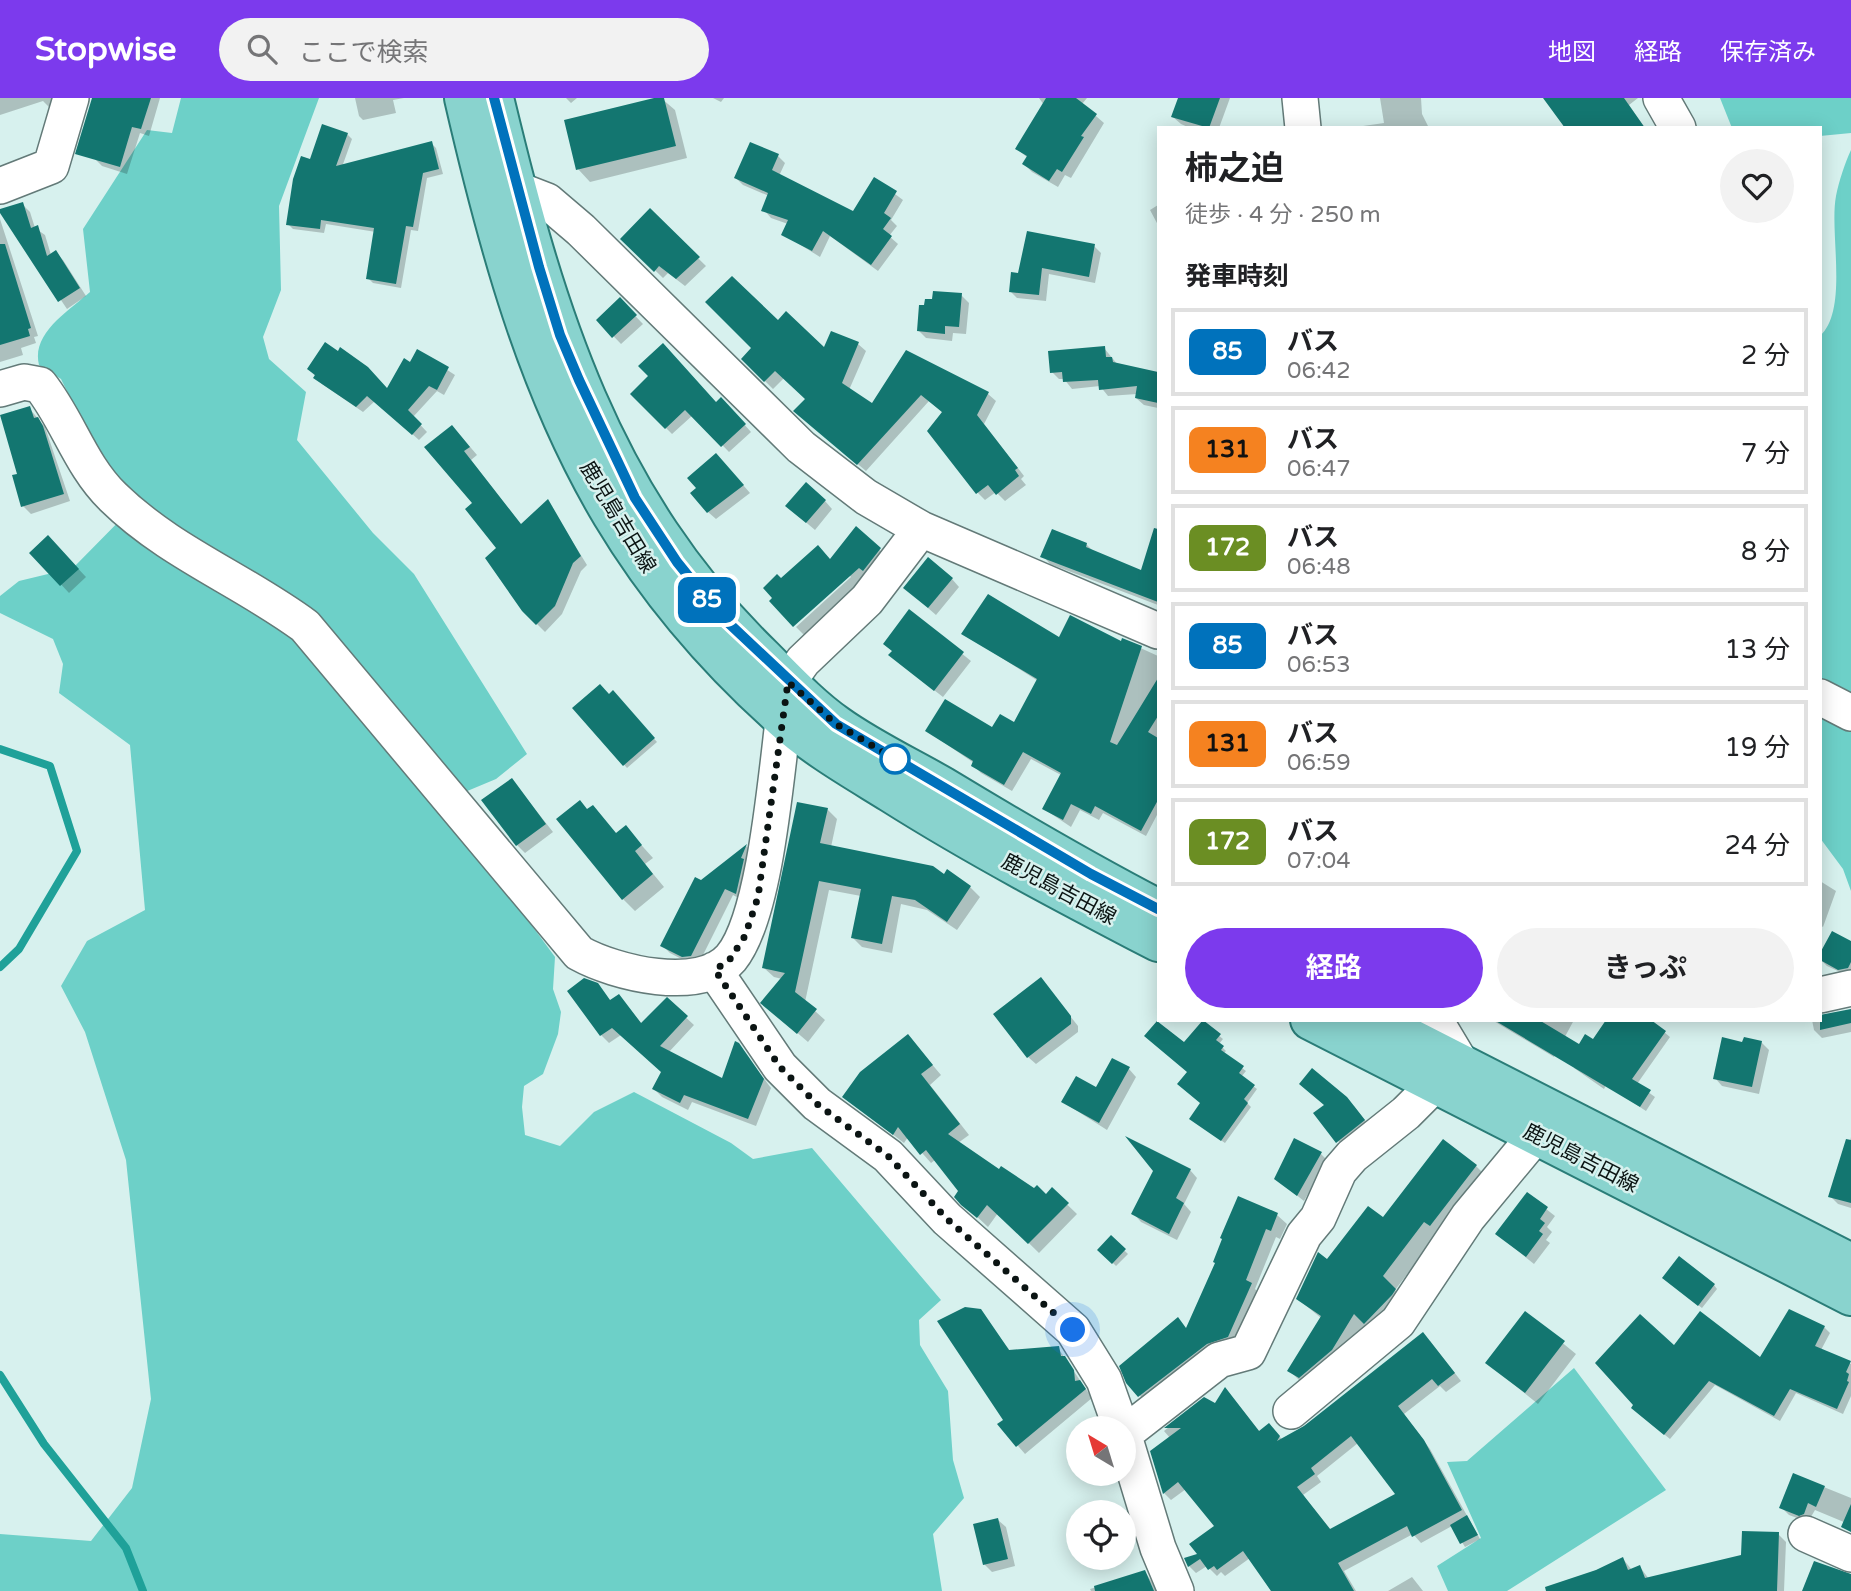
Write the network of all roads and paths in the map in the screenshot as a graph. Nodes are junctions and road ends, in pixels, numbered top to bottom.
1 (71, 98) edge
2 (464, 98) edge
3 (494, 98) edge
4 (1300, 98) edge
5 (1661, 98) edge
6 (1303, 126) edge
7 (1677, 126) edge
8 (0, 186) edge
9 (516, 189) junction
10 (0, 388) edge
11 (921, 530) junction
12 (1157, 631) edge
13 (788, 682) junction
14 (1822, 697) edge
15 (1851, 713) edge
16 (783, 719) junction
17 (1157, 908) edge
18 (1157, 941) edge
19 (715, 970) junction
20 (1851, 988) edge
21 (1822, 995) edge
22 (1315, 1022) edge
23 (1378, 1022) edge
24 (1435, 1022) edge
25 (1448, 1074) junction
26 (1536, 1135) junction
27 (1851, 1263) edge
28 (1851, 1296) edge
29 (1292, 1411) dead end
30 (1117, 1416) edge
31 (1136, 1426) edge
32 (1136, 1475) edge
33 (1806, 1534) dead end
34 (1851, 1554) edge
35 (1176, 1591) edge

1 - 8 street
2 - 16 main road, 鹿児島吉田線
3 - 9 main road, 鹿児島吉田線
4 - 6 street
5 - 7 street
9 - 11 street
9 - 13 main road, 鹿児島吉田線
10 - 19 street
11 - 12 street
11 - 13 street
13 - 16 street
13 - 17 main road, 鹿児島吉田線
14 - 15 street
16 - 18 main road, 鹿児島吉田線
16 - 19 street
19 - 30 street
20 - 21 street
22 - 25 main road, 鹿児島吉田線
23 - 25 main road, 鹿児島吉田線
24 - 25 street
25 - 26 main road, 鹿児島吉田線
25 - 27 main road, 鹿児島吉田線
25 - 31 street
26 - 28 main road, 鹿児島吉田線
26 - 29 street
32 - 35 street
33 - 34 street

